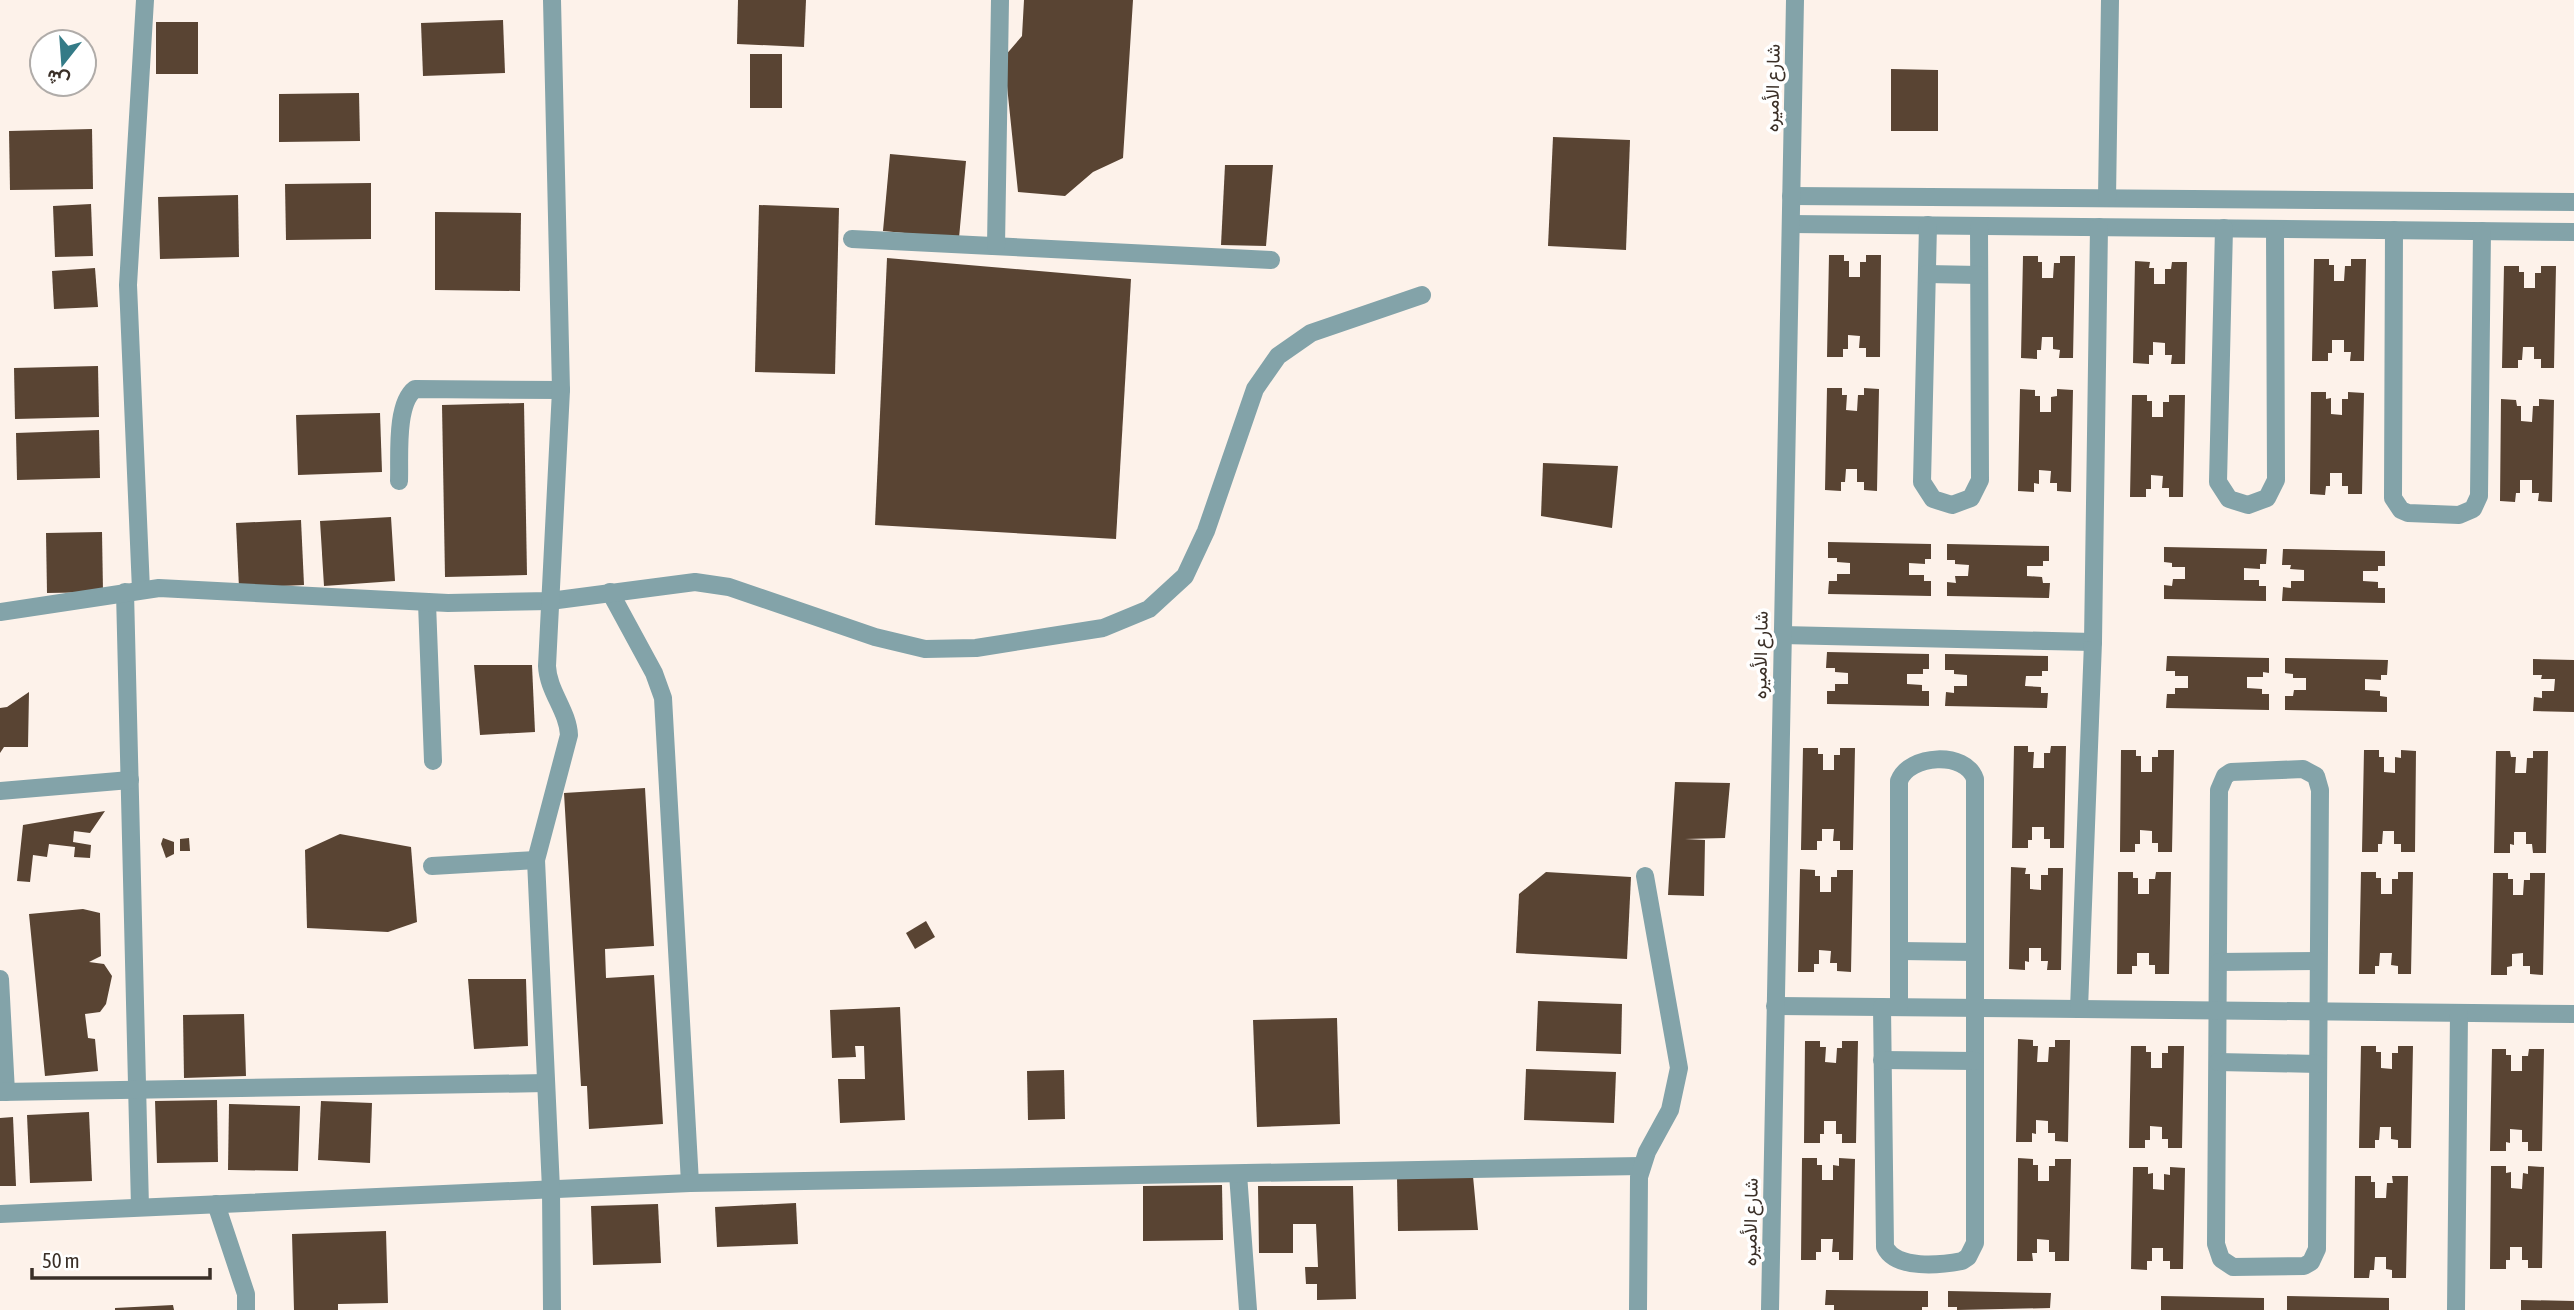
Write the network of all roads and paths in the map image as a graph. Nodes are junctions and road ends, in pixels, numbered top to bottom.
1 (145, 0) edge
2 (552, 0) edge
3 (1000, 0) edge
4 (1795, 0) edge
5 (2110, 0) edge
6 (1791, 196) junction
7 (2079, 198) junction
8 (2107, 198) junction
9 (2141, 198) junction
10 (2574, 202) edge
11 (1791, 224) junction
12 (1928, 225) junction
13 (1979, 226) junction
14 (2079, 227) junction
15 (2099, 227) junction
16 (2141, 227) junction
17 (2224, 228) junction
18 (2275, 229) junction
19 (2394, 230) junction
20 (2482, 231) junction
21 (2574, 232) edge
22 (852, 239) dead end
23 (996, 246) junction
24 (1271, 260) dead end
25 (1927, 274) junction
26 (1979, 275) junction
27 (1422, 295) dead end
28 (561, 390) junction
29 (399, 481) dead end
30 (133, 591) junction
31 (610, 592) junction
32 (550, 601) junction
33 (427, 603) junction
34 (0, 612) edge
35 (1782, 635) junction
36 (2093, 642) junction
37 (433, 761) dead end
38 (130, 780) junction
39 (0, 791) edge
40 (536, 860) junction
41 (432, 866) dead end
42 (1645, 876) dead end
43 (1899, 951) junction
44 (1975, 952) junction
45 (2318, 961) junction
46 (2219, 962) junction
47 (0, 979) edge
48 (1775, 1006) junction
49 (1891, 1007) junction
50 (1974, 1008) junction
51 (2079, 1009) junction
52 (2220, 1009) junction
53 (2318, 1011) junction
54 (2459, 1013) junction
55 (2574, 1014) edge
56 (1882, 1060) junction
57 (1975, 1061) junction
58 (2218, 1062) junction
59 (2318, 1064) junction
60 (546, 1083) junction
61 (136, 1090) junction
62 (3, 1092) edge
63 (1641, 1166) junction
64 (1238, 1174) junction
65 (690, 1183) junction
66 (551, 1189) junction
67 (216, 1204) junction
68 (140, 1207) junction
69 (0, 1214) edge
70 (246, 1310) edge
71 (552, 1310) edge
72 (1248, 1310) edge
73 (1638, 1310) edge
74 (1770, 1310) edge
75 (2456, 1310) edge

1 - 30 street
2 - 28 street
3 - 23 street
4 - 6 street, شارع الأميره
5 - 8 street
6 - 7 street
6 - 11 street, شارع الأميره
7 - 8 street
7 - 14 street
8 - 9 street
9 - 10 street
9 - 16 street
11 - 12 street
11 - 35 street, شارع الأميره
12 - 13 street
12 - 25 street
13 - 14 street
13 - 26 street
14 - 15 street
15 - 16 street
15 - 36 street
16 - 17 street
17 - 18 street
17 - 18 street
18 - 19 street
19 - 20 street
19 - 20 street
20 - 21 street
22 - 23 street
23 - 24 street
25 - 26 street
25 - 26 street
27 - 31 street
28 - 29 street
28 - 32 street
30 - 33 street
30 - 34 street
30 - 38 street
31 - 32 street
31 - 65 street
32 - 33 street
32 - 40 street
33 - 37 street
35 - 36 street
35 - 48 street, شارع الأميره
36 - 51 street
38 - 39 street
38 - 61 street
40 - 41 street
40 - 60 street
42 - 63 street
43 - 44 street
43 - 44 street
43 - 49 street
44 - 50 street
45 - 46 street
45 - 46 street
45 - 53 street
46 - 52 street
47 - 62 street
48 - 49 street
48 - 74 street, شارع الأميره
49 - 50 street
49 - 56 street
50 - 51 street
50 - 57 street
51 - 52 street
52 - 53 street
52 - 58 street
53 - 54 street
53 - 59 street
54 - 55 street
54 - 75 street
56 - 57 street
56 - 57 street
58 - 59 street
58 - 59 street
60 - 61 street
60 - 66 street
61 - 62 street
61 - 68 street
63 - 64 street
63 - 73 street
64 - 65 street
64 - 72 street
65 - 66 street
66 - 67 street
66 - 71 street
67 - 68 street
67 - 70 street
68 - 69 street

